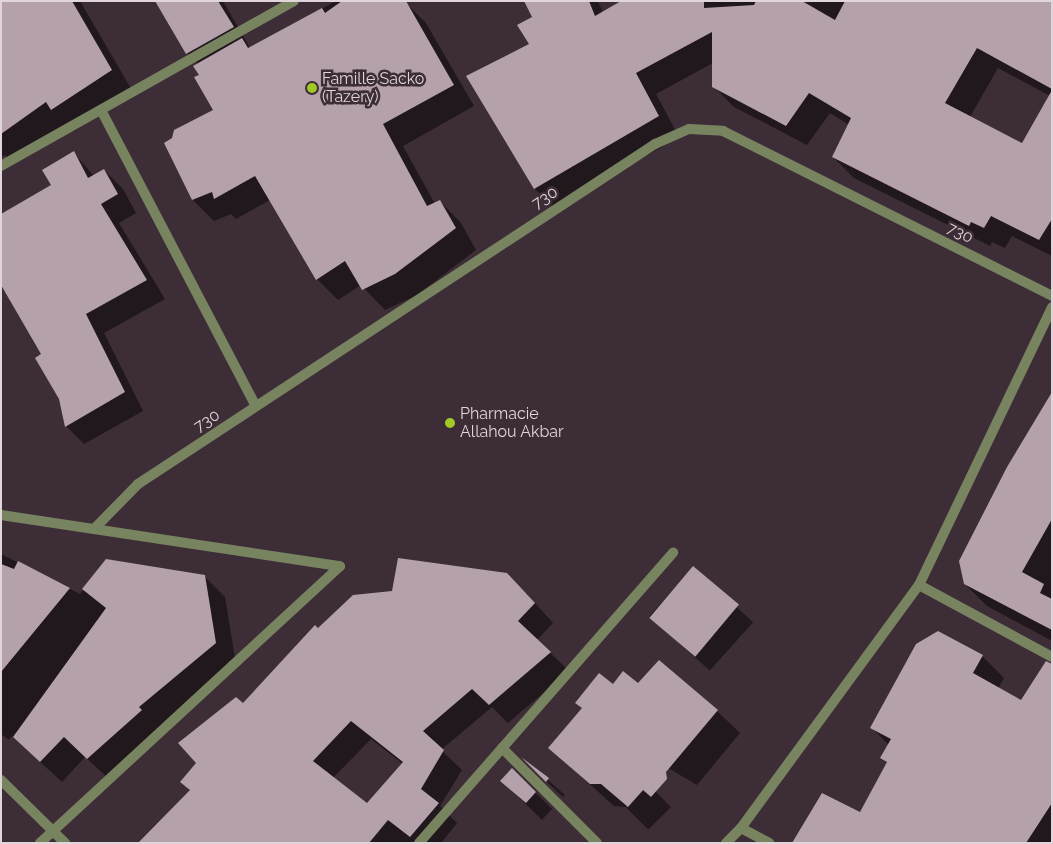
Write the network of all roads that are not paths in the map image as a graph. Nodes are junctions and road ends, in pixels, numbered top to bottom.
1 (294, 1) edge
2 (101, 110) junction
3 (1, 166) edge
4 (1052, 296) edge
5 (1052, 307) edge
6 (256, 406) junction
7 (1, 515) edge
8 (94, 529) junction
9 (673, 553) dead end
10 (919, 585) junction
11 (1052, 657) edge
12 (502, 748) junction
13 (1, 780) edge
14 (741, 828) junction
15 (54, 831) junction
16 (40, 843) edge
17 (65, 843) edge
18 (418, 843) edge
19 (597, 843) edge
20 (726, 843) edge
21 (769, 843) edge

1 - 2 street
2 - 3 street
2 - 6 street
4 - 6 street, 730
5 - 10 street
6 - 8 street, 730
7 - 8 street
8 - 15 street
9 - 12 street
10 - 11 street
10 - 14 street
12 - 18 street
12 - 19 street
13 - 15 street
14 - 20 street
14 - 21 street
15 - 16 street
15 - 17 street

